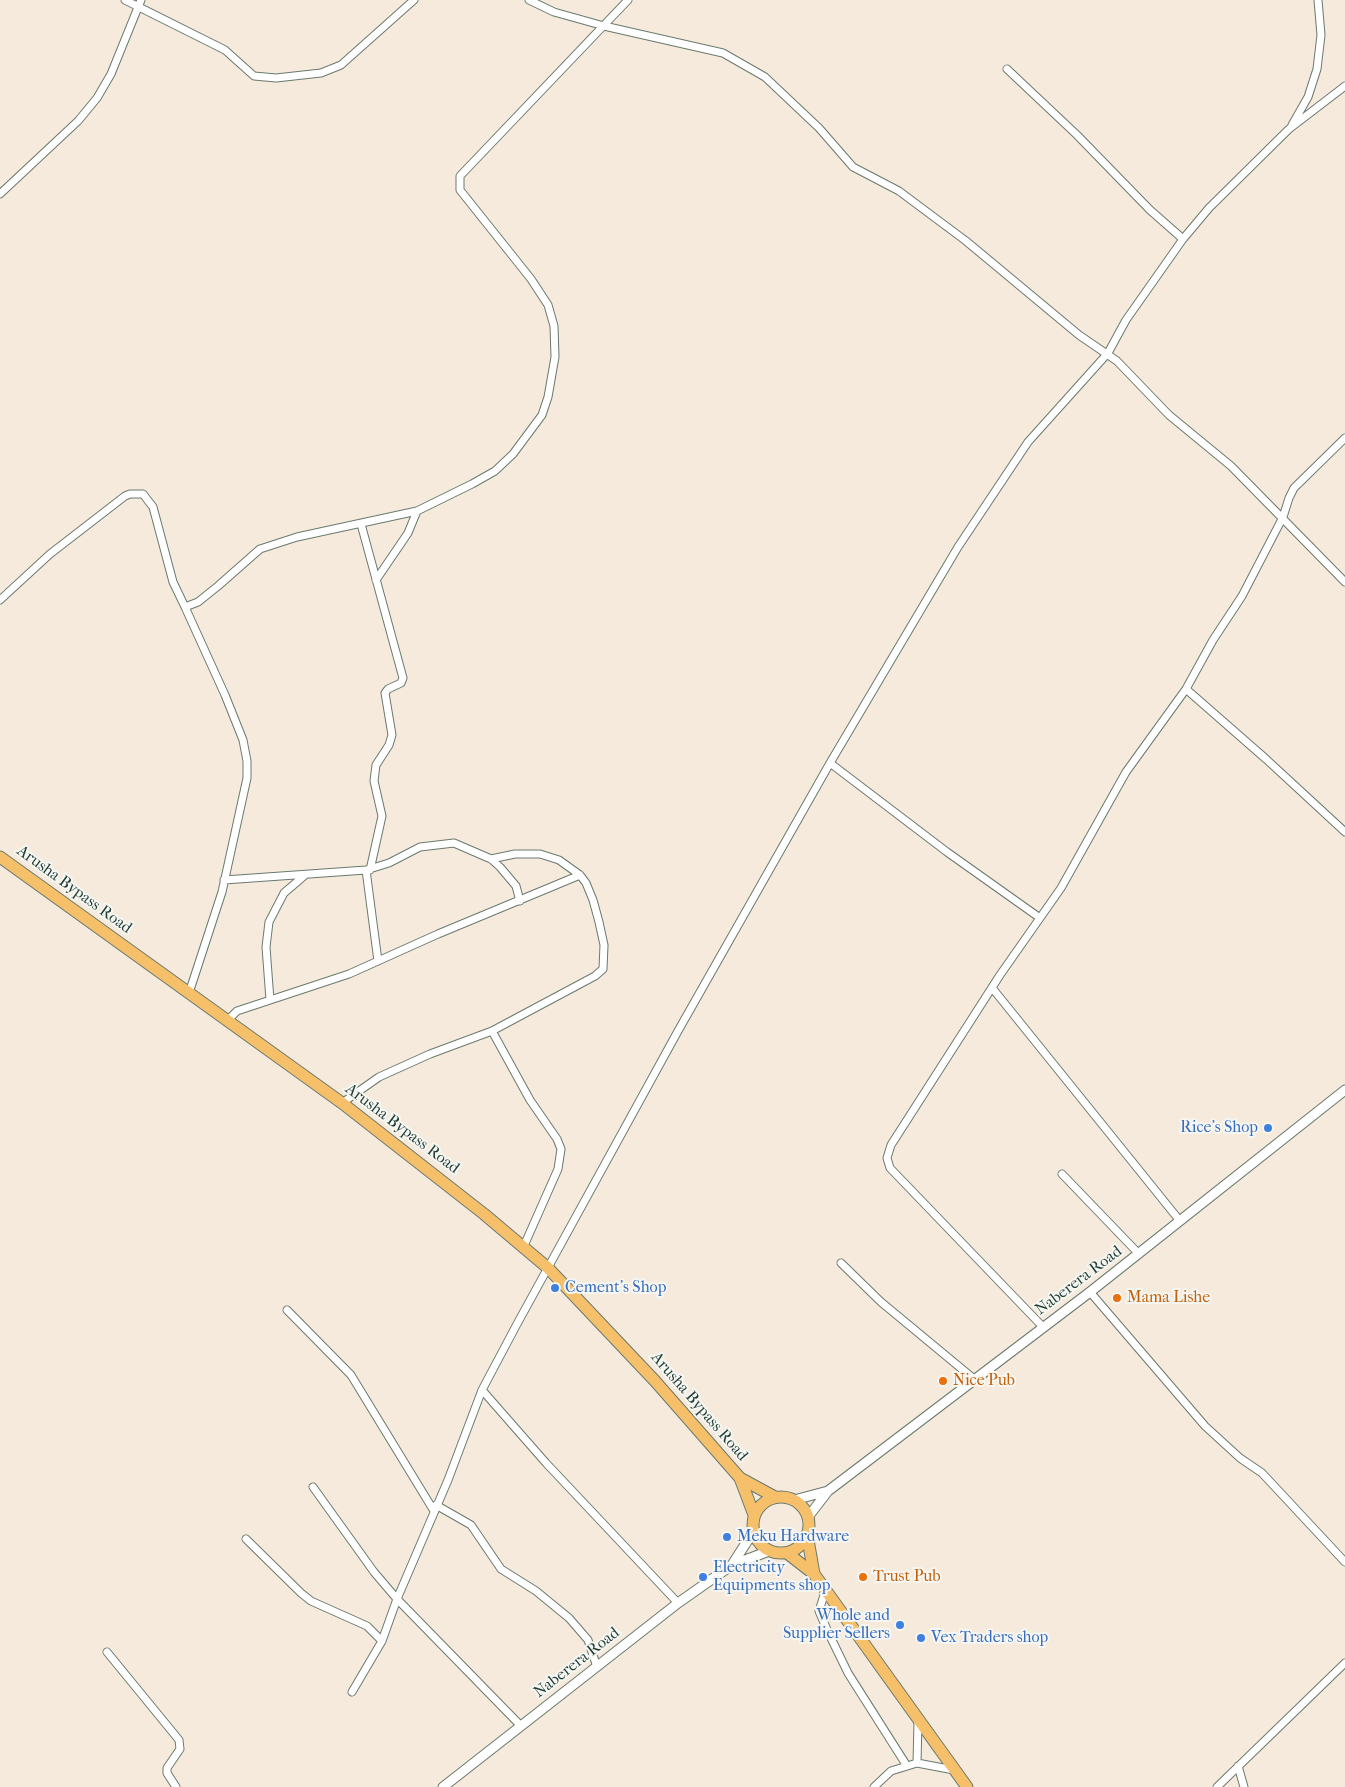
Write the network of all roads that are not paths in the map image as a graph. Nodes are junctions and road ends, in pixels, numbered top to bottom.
1 (125, 0) edge
2 (141, 0) edge
3 (414, 0) edge
4 (529, 0) edge
5 (628, 0) edge
6 (1318, 0) edge
7 (138, 8) junction
8 (604, 26) junction
9 (1007, 69) dead end
10 (1345, 86) edge
11 (1289, 129) junction
12 (0, 194) edge
13 (1183, 239) junction
14 (1108, 352) junction
15 (1345, 438) edge
16 (417, 511) junction
17 (1283, 517) junction
18 (362, 524) junction
19 (376, 580) junction
20 (1345, 582) edge
21 (0, 600) edge
22 (185, 607) junction
23 (1186, 689) junction
24 (830, 764) junction
25 (1345, 832) edge
26 (0, 857) edge
27 (491, 859) junction
28 (368, 870) junction
29 (305, 875) junction
30 (580, 875) junction
31 (224, 880) junction
32 (520, 901) junction
33 (1040, 918) junction
34 (378, 961) junction
35 (993, 989) junction
36 (189, 993) junction
37 (270, 1000) junction
38 (227, 1021) junction
39 (492, 1031) junction
40 (1345, 1090) edge
41 (342, 1103) junction
42 (1062, 1174) dead end
43 (1180, 1222) junction
44 (523, 1248) junction
45 (1139, 1254) junction
46 (841, 1263) dead end
47 (548, 1268) junction
48 (1090, 1292) junction
49 (287, 1310) dead end
50 (1043, 1327) junction
51 (974, 1380) junction
52 (482, 1390) junction
53 (740, 1478) junction
54 (313, 1487) dead end
55 (828, 1491) junction
56 (774, 1497) junction
57 (794, 1500) junction
58 (435, 1508) junction
59 (754, 1515) junction
60 (808, 1517) junction
61 (753, 1532) junction
62 (808, 1534) junction
63 (246, 1539) dead end
64 (770, 1551) junction
65 (787, 1553) junction
66 (1345, 1562) edge
67 (732, 1565) junction
68 (814, 1574) junction
69 (825, 1592) junction
70 (397, 1599) junction
71 (678, 1603) junction
72 (382, 1641) junction
73 (107, 1652) dead end
74 (1345, 1663) edge
75 (597, 1667) junction
76 (352, 1692) dead end
77 (918, 1719) junction
78 (521, 1726) junction
79 (917, 1763) junction
80 (908, 1766) junction
81 (1238, 1766) junction
82 (954, 1770) junction
83 (176, 1787) edge
84 (443, 1787) edge
85 (874, 1787) edge
86 (967, 1787) edge
87 (1217, 1787) edge
88 (1244, 1787) edge

1 - 7 street
2 - 7 street
3 - 7 street
4 - 8 street
5 - 8 street
6 - 11 street
7 - 12 street
8 - 14 street
8 - 16 street
9 - 13 street
10 - 11 street
11 - 13 street
13 - 14 street
14 - 17 street
14 - 24 street
15 - 17 street
16 - 18 street
16 - 19 street
17 - 20 street
17 - 23 street
18 - 19 street
18 - 22 street
19 - 28 street
21 - 22 street
22 - 31 street
23 - 25 street
23 - 33 street
24 - 33 street
24 - 47 street
26 - 36 main road, Arusha Bypass Road
27 - 28 street
27 - 30 street
27 - 32 street
28 - 29 street
28 - 34 street
29 - 31 street
29 - 37 street
30 - 32 street
30 - 39 street
31 - 36 street
32 - 34 street
33 - 35 street
34 - 37 street
35 - 43 street
35 - 50 street
36 - 38 main road, Arusha Bypass Road
37 - 38 street
38 - 41 main road, Arusha Bypass Road
39 - 41 street
39 - 44 street
40 - 43 street, Naberera Road
41 - 44 main road, Arusha Bypass Road
42 - 45 street
43 - 45 street, Naberera Road
44 - 47 main road, Arusha Bypass Road
45 - 48 street, Naberera Road
46 - 51 street
47 - 52 street
47 - 53 main road, Arusha Bypass Road
48 - 50 street, Naberera Road
48 - 66 street
49 - 58 street
50 - 51 street, Naberera Road
51 - 55 street, Naberera Road
52 - 58 street
52 - 71 street
53 - 56 main road, Arusha Bypass Road
53 - 59 main road, Arusha Bypass Road
54 - 70 street
55 - 57 street, Naberera Road
55 - 60 street, Naberera Road
56 - 57 main road, Arusha Bypass Road
56 - 59 main road
57 - 60 main road
58 - 70 street
58 - 75 street
59 - 61 main road, Arusha Bypass Road
60 - 62 main road
61 - 64 main road
61 - 67 street, Naberera Road
62 - 65 main road
62 - 68 main road
63 - 72 street
64 - 65 main road
64 - 67 street, Naberera Road
65 - 68 main road
67 - 71 street, Naberera Road
68 - 69 main road
69 - 77 main road
69 - 80 street
70 - 72 street
70 - 78 street
71 - 75 street, Naberera Road
72 - 76 street
73 - 83 street
74 - 81 street
75 - 78 street, Naberera Road
77 - 79 street
77 - 82 main road
78 - 84 street, Naberera Road
79 - 80 street
79 - 82 street
80 - 85 street
81 - 87 street
81 - 88 street
82 - 86 main road

